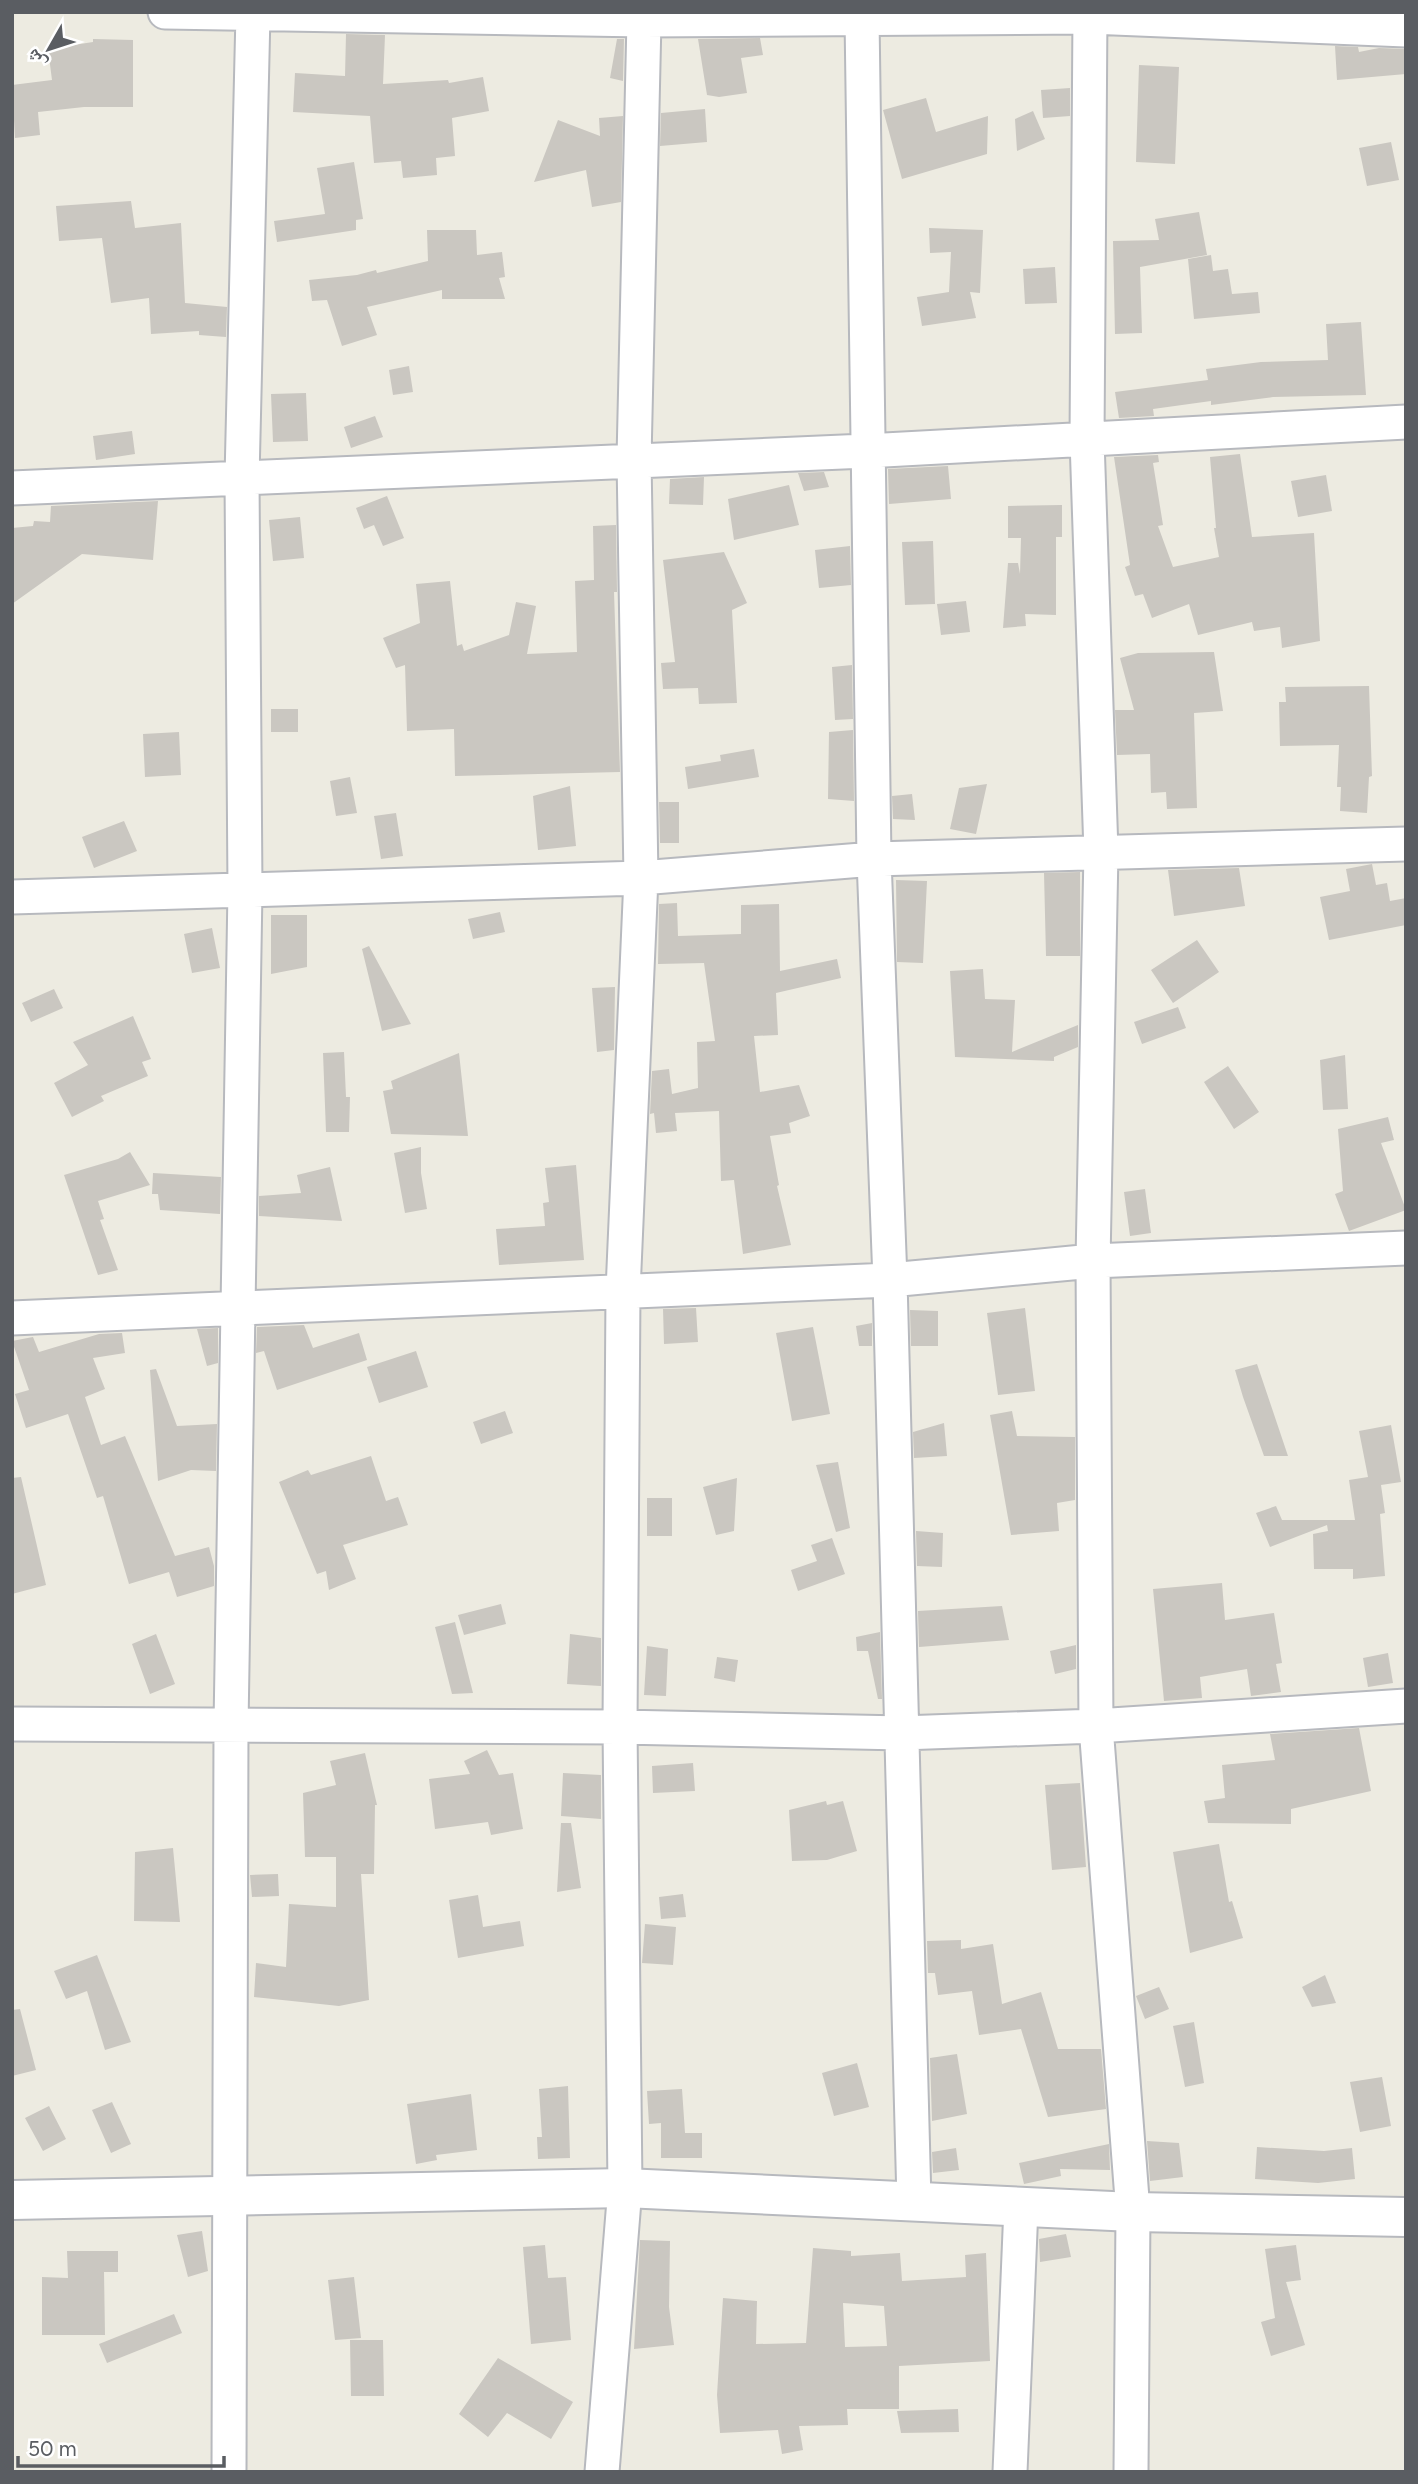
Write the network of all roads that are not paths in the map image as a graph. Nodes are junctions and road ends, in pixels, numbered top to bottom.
1 (165, 12) edge
2 (253, 14) junction
3 (1090, 15) edge
4 (862, 18) junction
5 (644, 20) junction
6 (1406, 30) edge
7 (1406, 422) edge
8 (1087, 440) junction
9 (866, 451) junction
10 (634, 459) junction
11 (242, 478) junction
12 (12, 488) edge
13 (1406, 844) edge
14 (1101, 852) junction
15 (874, 859) junction
16 (641, 878) junction
17 (244, 890) junction
18 (12, 897) edge
19 (1406, 1248) edge
20 (1093, 1262) junction
21 (890, 1280) junction
22 (623, 1291) junction
23 (236, 1309) junction
24 (12, 1318) edge
25 (1406, 1706) edge
26 (12, 1724) edge
27 (231, 1725) junction
28 (1096, 1726) junction
29 (620, 1727) junction
30 (902, 1733) junction
31 (625, 2188) junction
32 (231, 2196) junction
33 (12, 2200) edge
34 (914, 2202) junction
35 (1021, 2207) junction
36 (1133, 2212) junction
37 (1406, 2217) edge
38 (229, 2472) edge
39 (602, 2472) edge
40 (1010, 2472) edge
41 (1130, 2472) edge

1 - 2 street
2 - 5 street
2 - 11 street
3 - 4 street
3 - 6 street
3 - 8 street
4 - 5 street
4 - 9 street
5 - 10 street
7 - 8 street
8 - 9 street
8 - 14 street
9 - 10 street
9 - 15 street
10 - 11 street
10 - 16 street
11 - 12 street
11 - 17 street
13 - 14 street
14 - 15 street
14 - 20 street
15 - 16 street
15 - 21 street
16 - 17 street
16 - 22 street
17 - 18 street
17 - 23 street
19 - 20 street
20 - 21 street
20 - 28 street
21 - 22 street
21 - 30 street
22 - 23 street
22 - 29 street
23 - 24 street
23 - 27 street
25 - 28 street
26 - 27 street
27 - 29 street
27 - 32 street
28 - 30 street
28 - 36 street
29 - 30 street
29 - 31 street
30 - 34 street
31 - 32 street
31 - 34 street
31 - 39 street
32 - 33 street
32 - 38 street
34 - 35 street
35 - 36 street
35 - 40 street
36 - 37 street
36 - 41 street

